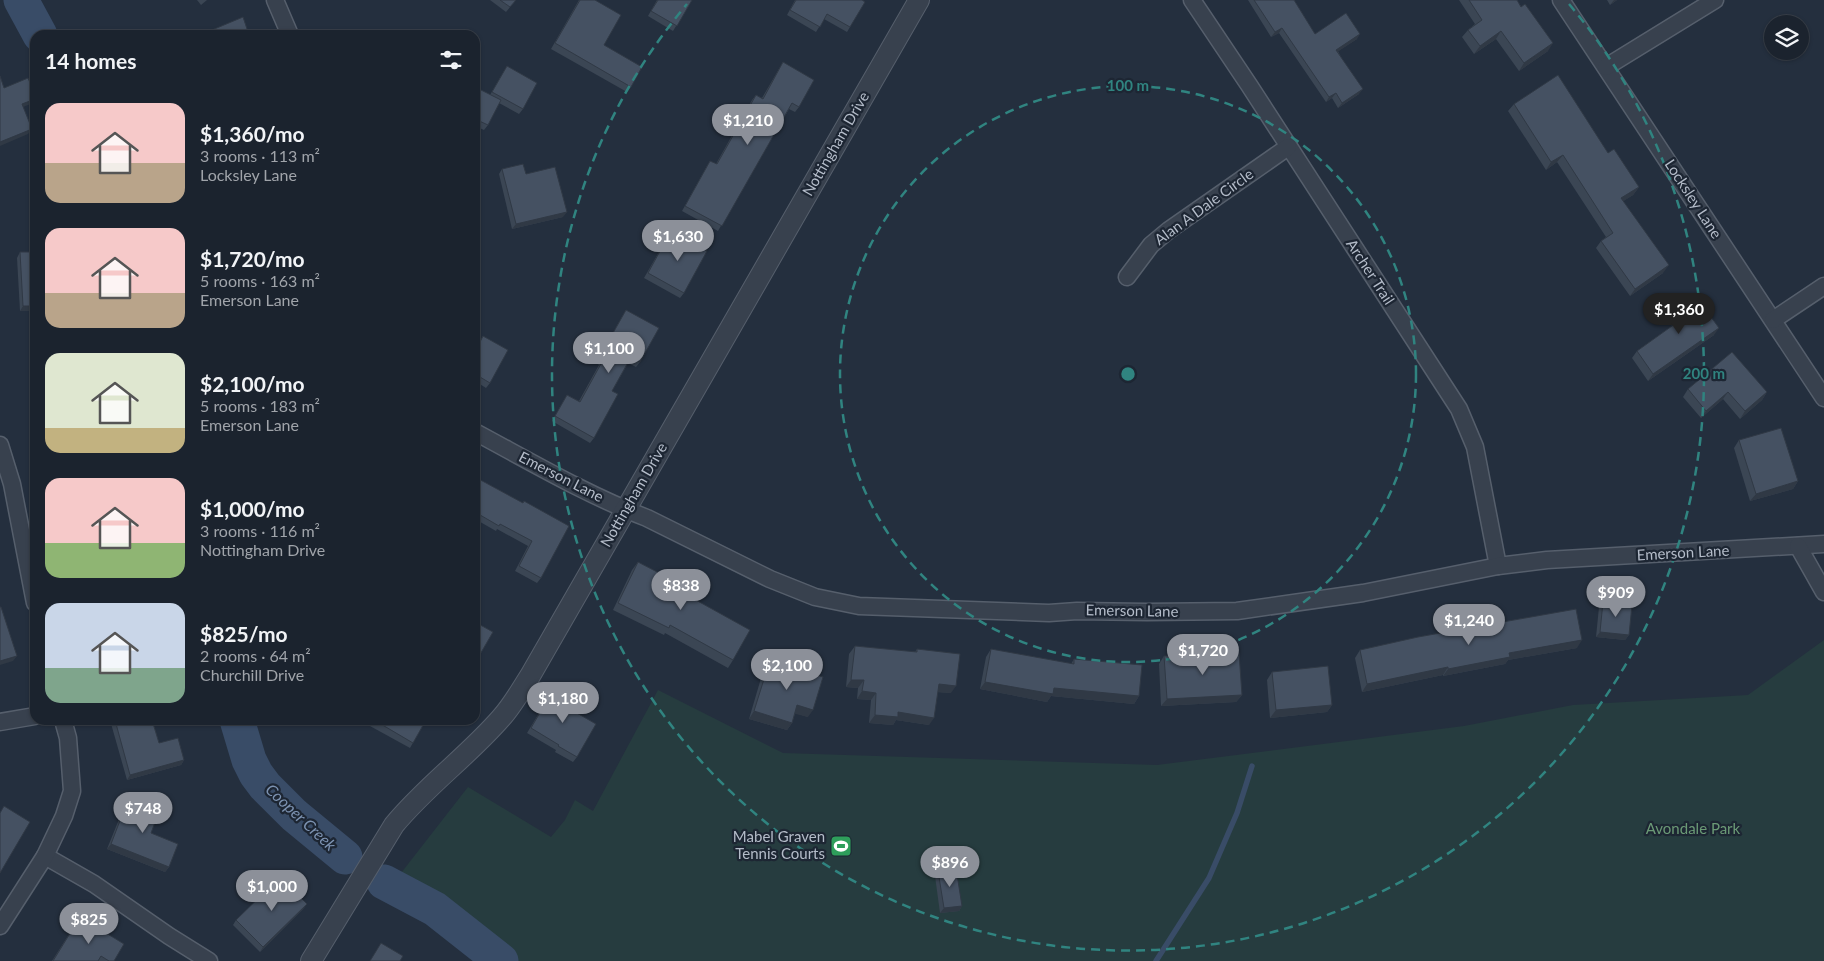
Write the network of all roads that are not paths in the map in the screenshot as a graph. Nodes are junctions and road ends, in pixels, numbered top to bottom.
1 (275, 0) edge
2 (919, 0) edge
3 (1192, 0) edge
4 (1560, 0) edge
5 (1716, 0) edge
6 (288, 30) edge
7 (1606, 67) junction
8 (1288, 147) junction
9 (1127, 277) dead end
10 (1824, 286) edge
11 (1773, 320) junction
12 (1824, 398) edge
13 (480, 435) edge
14 (0, 445) edge
15 (626, 510) junction
16 (1824, 544) edge
17 (1798, 546) junction
18 (1498, 566) junction
19 (30, 577) edge
20 (1824, 592) edge
21 (30, 717) edge
22 (0, 722) edge
23 (64, 725) edge
24 (45, 856) junction
25 (0, 926) edge
26 (209, 961) edge
27 (311, 961) edge

1 - 6 street
2 - 15 street, Nottingham Drive
3 - 8 street, Archer Trail
4 - 7 street, Locksley Lane
5 - 7 street
7 - 11 street, Locksley Lane
8 - 9 street, Alan A Dale Circle
8 - 18 street, Archer Trail
10 - 11 street
11 - 12 street, Locksley Lane
13 - 15 street, Emerson Lane
14 - 19 street
15 - 18 street, Emerson Lane
15 - 27 street, Nottingham Drive
16 - 17 street, Emerson Lane
17 - 18 street, Emerson Lane
17 - 20 street
21 - 22 street
23 - 24 street
24 - 25 street
24 - 26 street

